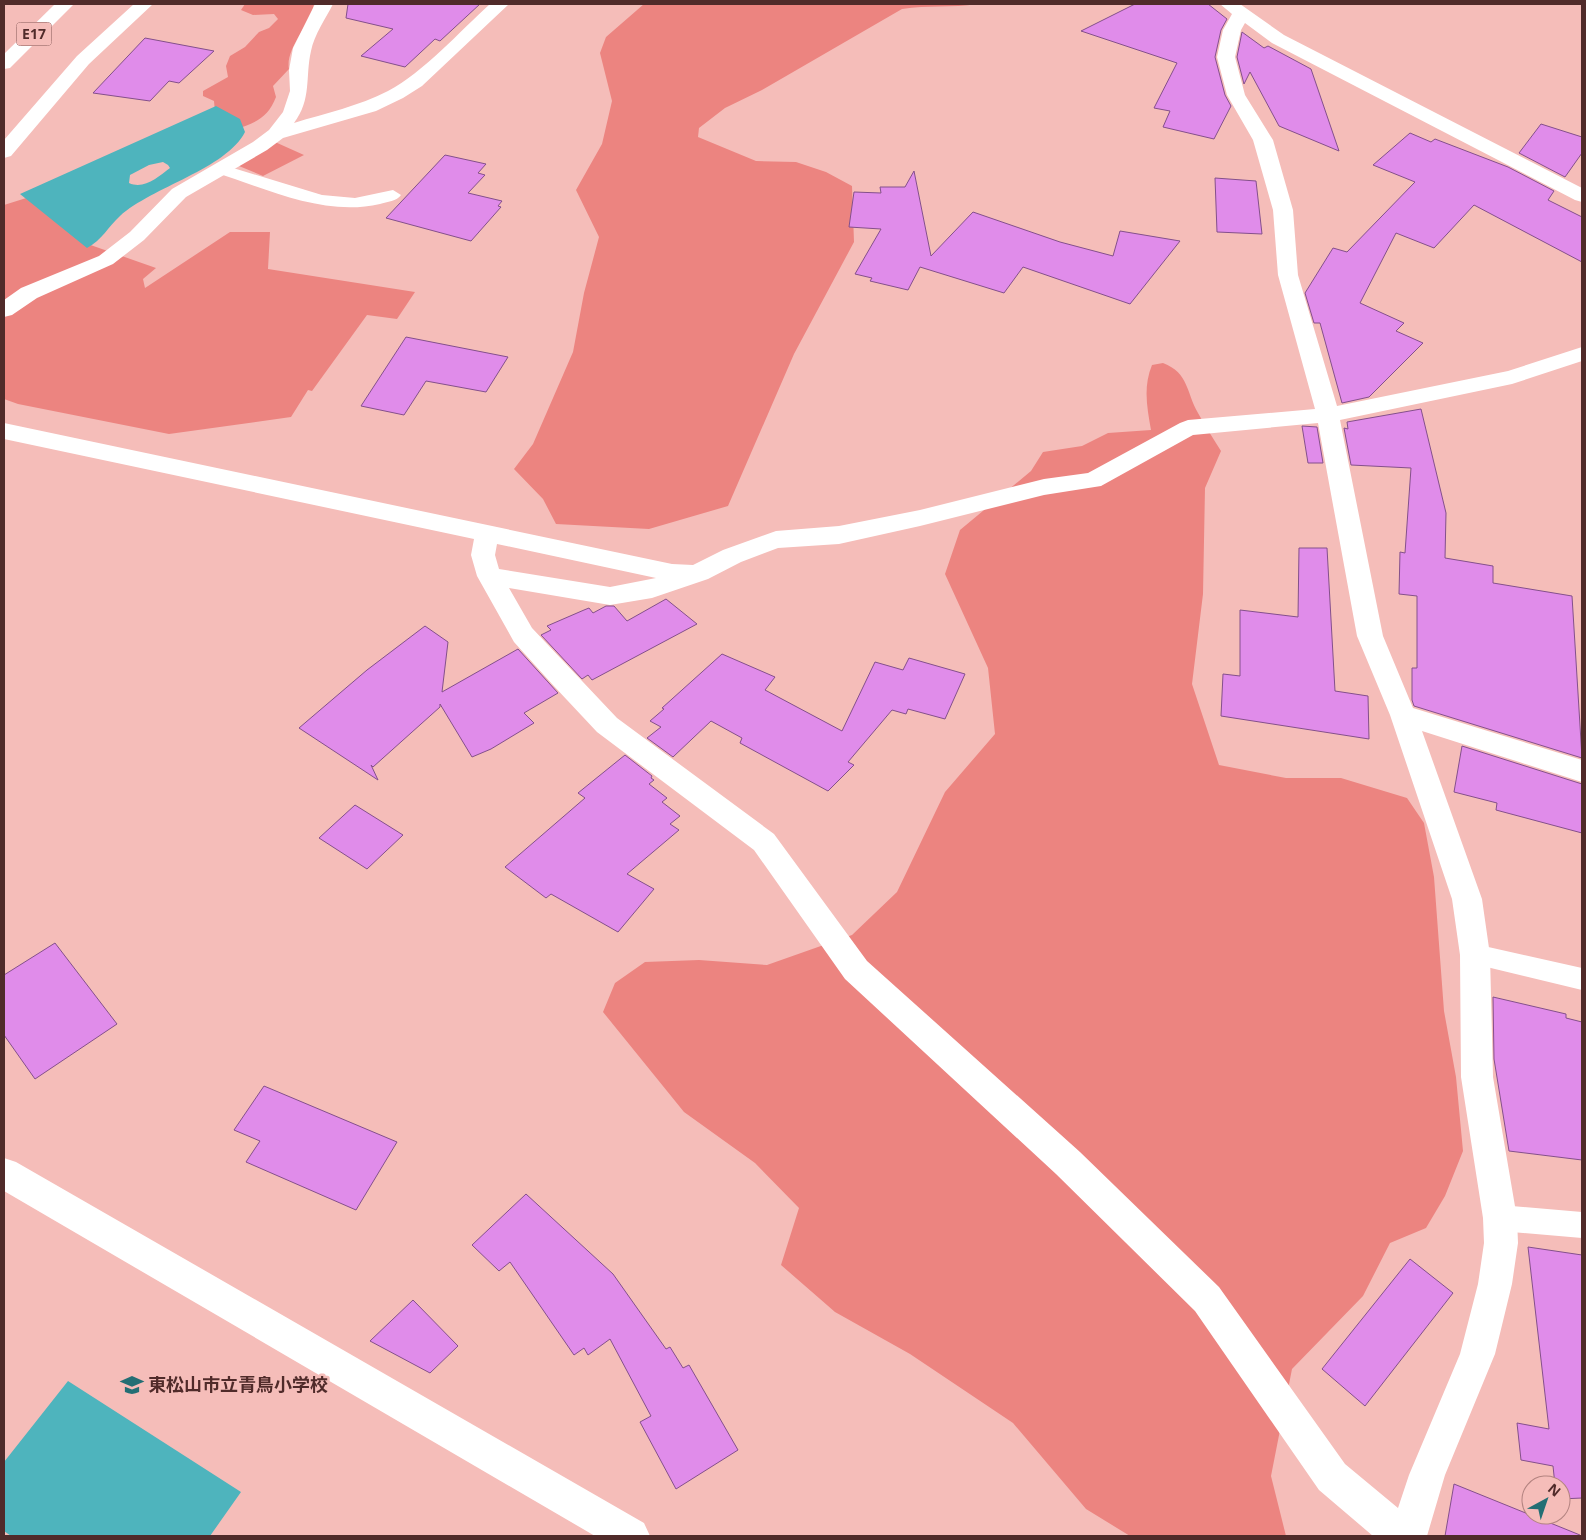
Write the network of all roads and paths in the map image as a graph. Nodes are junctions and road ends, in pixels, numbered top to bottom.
1 (65, 4) edge
2 (144, 4) edge
3 (324, 4) edge
4 (500, 4) edge
5 (1235, 9) edge
6 (4, 64) edge
7 (276, 134) junction
8 (4, 152) edge
9 (220, 169) junction
10 (393, 195) dead end
11 (1582, 196) edge
12 (4, 310) edge
13 (1582, 354) edge
14 (1328, 415) junction
15 (4, 431) edge
16 (488, 533) junction
17 (699, 573) junction
18 (489, 576) junction
19 (1403, 715) junction
20 (1582, 772) edge
21 (1475, 955) junction
22 (1582, 979) edge
23 (4, 1173) edge
24 (1500, 1218) junction
25 (1582, 1225) edge
26 (631, 1536) edge
27 (1402, 1536) edge
28 (1408, 1536) edge

1 - 6 main road, E17
2 - 8 main road
3 - 7 main road
4 - 7 main road
5 - 11 main road
5 - 14 main road
7 - 9 main road
9 - 10 lane
9 - 12 main road
13 - 14 main road
14 - 17 main road
14 - 19 main road
15 - 16 main road
16 - 17 main road
16 - 18 main road
17 - 18 main road
18 - 27 main road
19 - 20 main road
19 - 21 main road
21 - 22 lane
21 - 24 main road
23 - 26 main road
24 - 25 lane
24 - 28 main road

